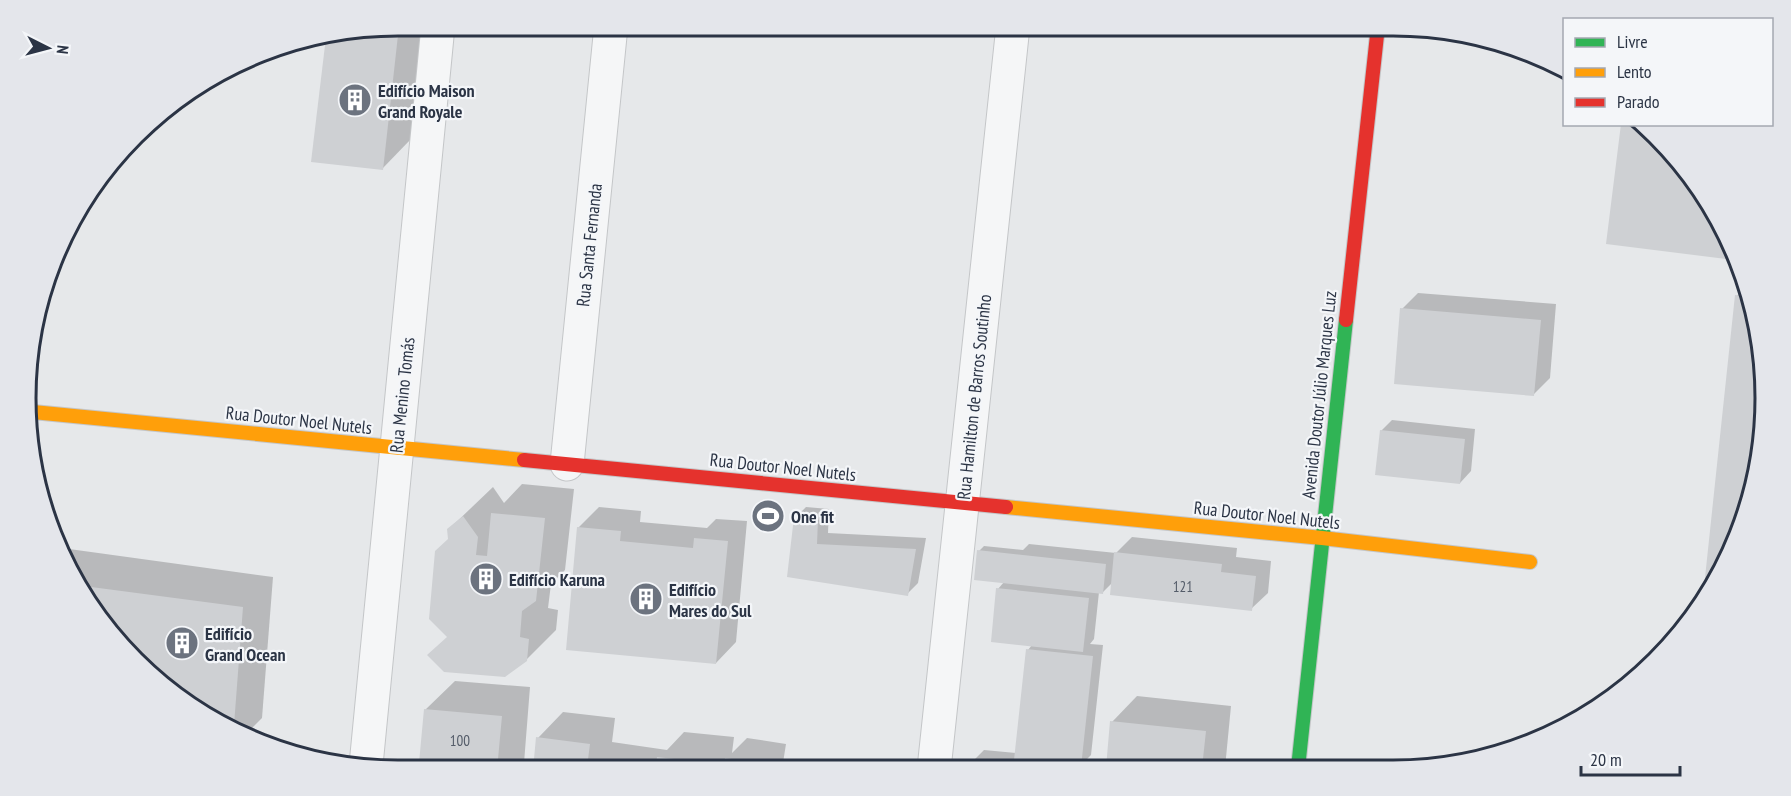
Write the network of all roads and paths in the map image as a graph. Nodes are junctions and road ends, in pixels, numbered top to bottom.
1 (437, 36) edge
2 (610, 36) edge
3 (1012, 36) edge
4 (1377, 36) edge
5 (37, 412) edge
6 (397, 447) junction
7 (567, 464) junction
8 (962, 503) junction
9 (1322, 538) junction
10 (1530, 562) dead end
11 (367, 758) edge
12 (935, 760) edge
13 (1299, 760) edge

1 - 6 street, Rua Menino Tomás
2 - 7 street, Rua Santa Fernanda
3 - 8 street, Rua Hamilton de Barros Soutinho
4 - 9 street, Avenida Doutor Júlio Marques Luz
5 - 6 street, Rua Doutor Noel Nutels
6 - 7 street, Rua Doutor Noel Nutels
6 - 11 street, Rua Menino Tomás
7 - 8 street, Rua Doutor Noel Nutels
8 - 9 street, Rua Doutor Noel Nutels
8 - 12 street, Rua Hamilton de Barros Soutinho
9 - 10 street, Rua Doutor Noel Nutels
9 - 13 street, Avenida Doutor Júlio Marques Luz

